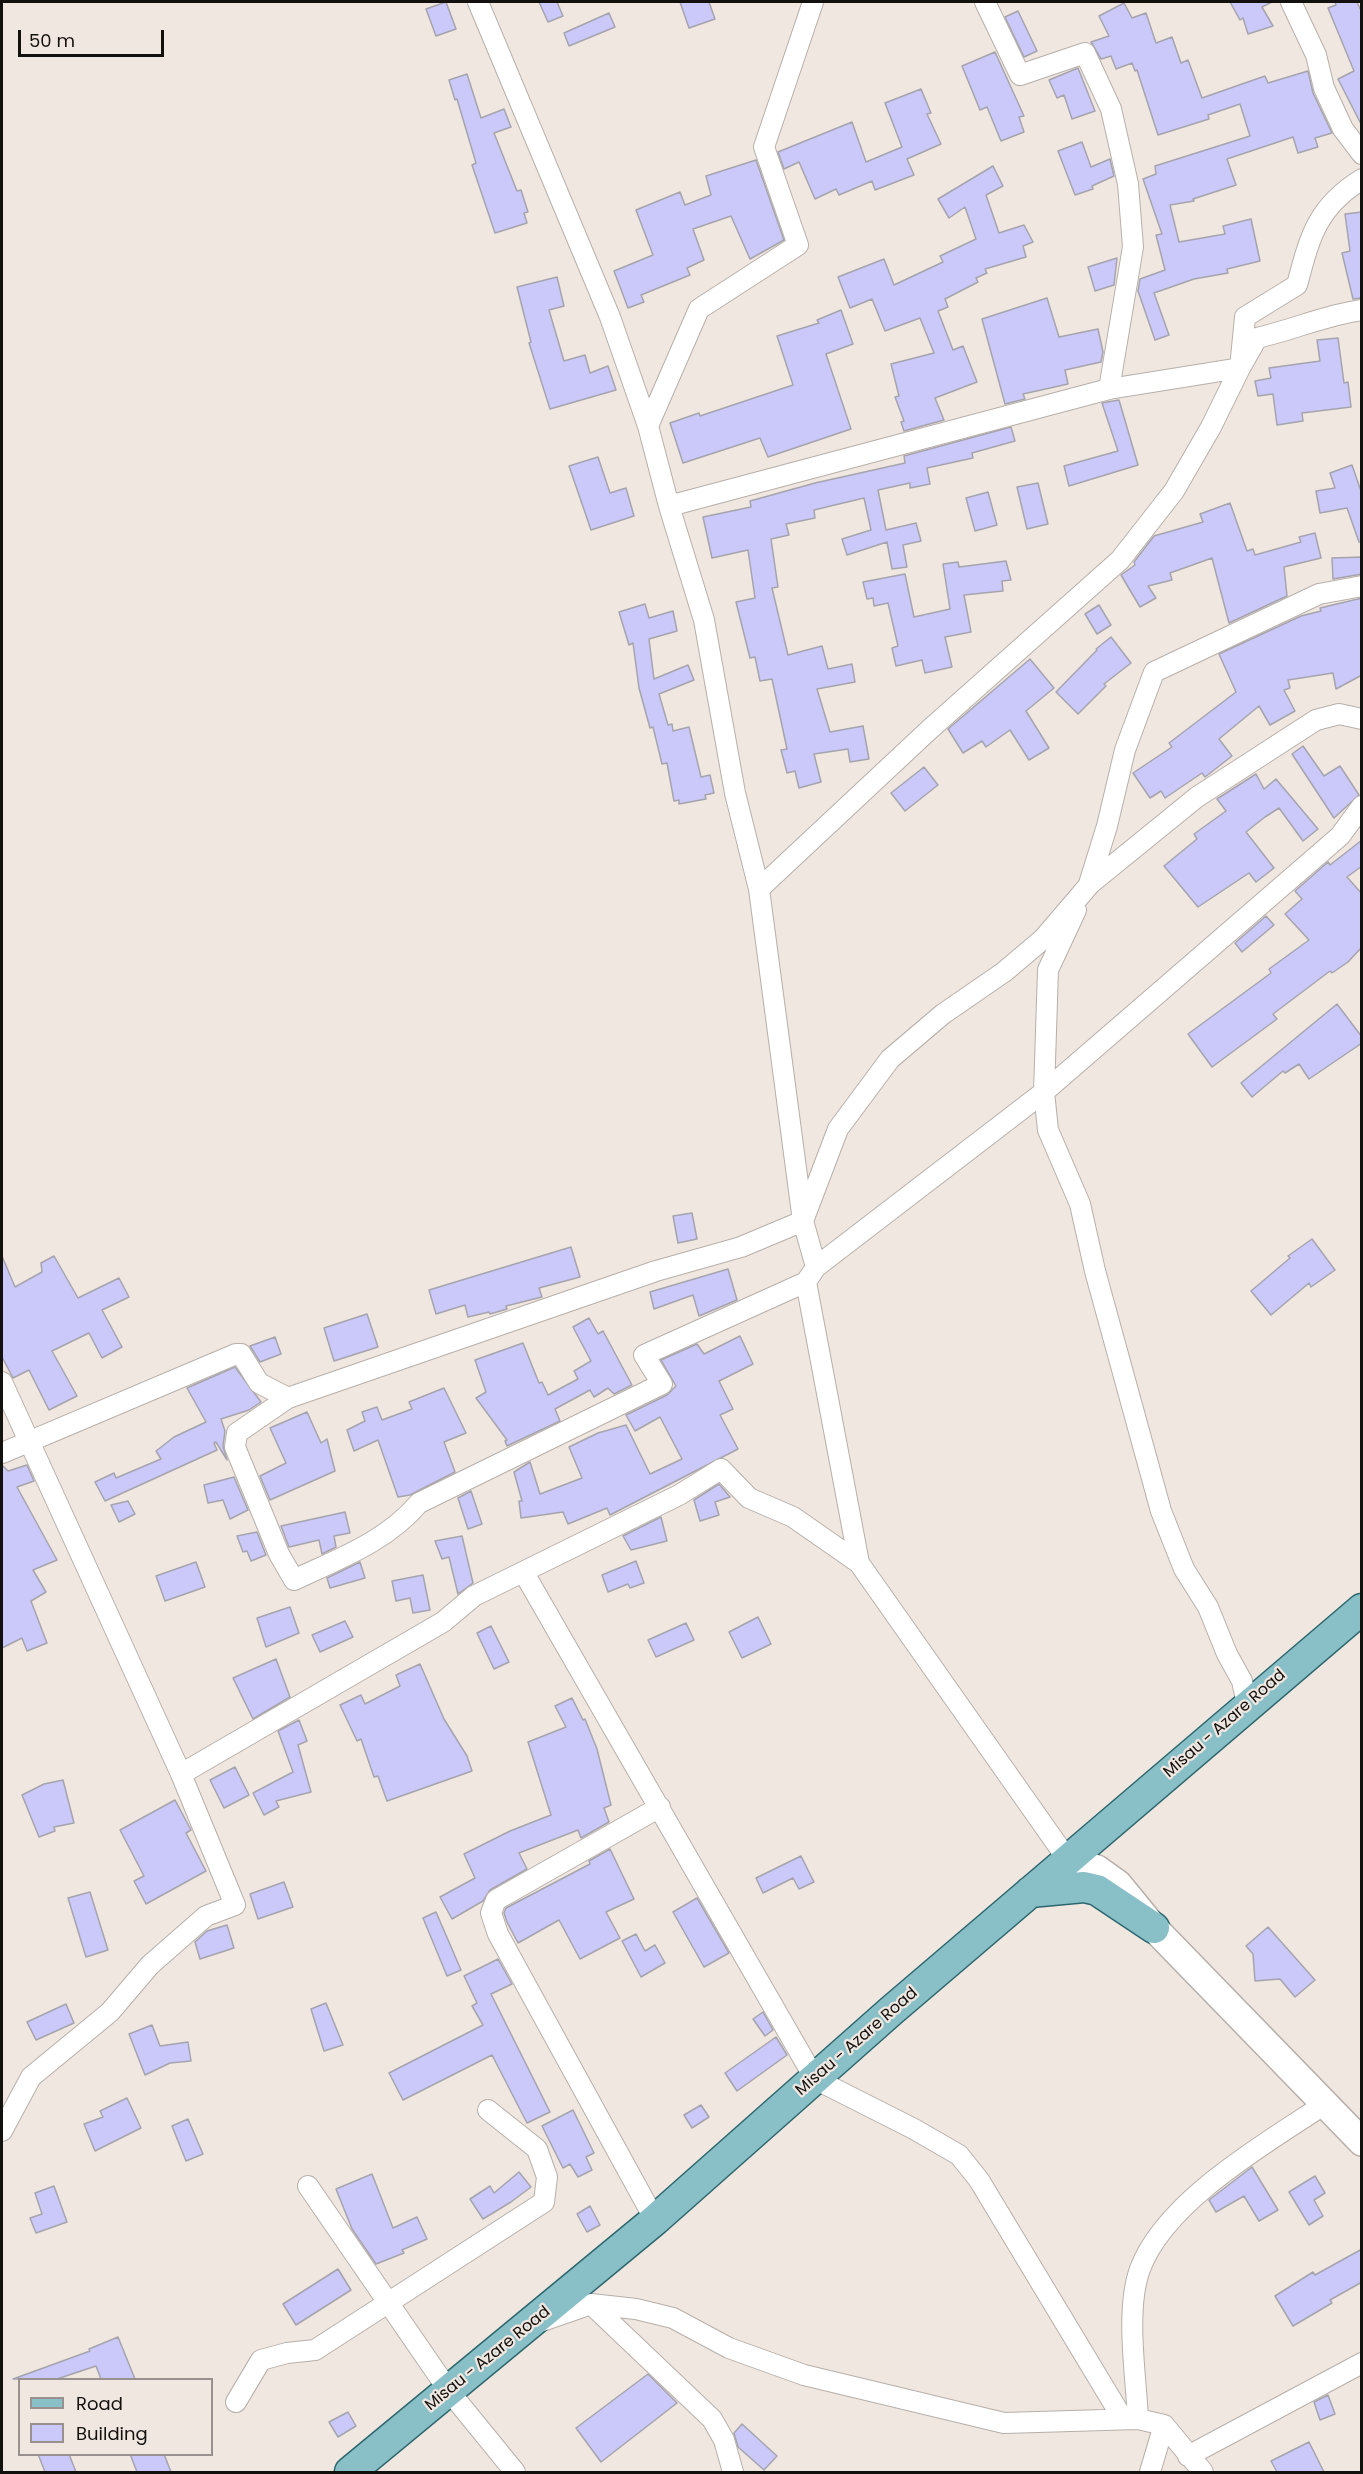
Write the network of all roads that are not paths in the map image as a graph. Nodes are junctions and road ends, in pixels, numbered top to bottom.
1 (478, 2) edge
2 (813, 2) edge
3 (985, 2) edge
4 (1291, 2) edge
5 (1362, 154) edge
6 (1362, 179) edge
7 (1362, 310) edge
8 (1240, 368) junction
9 (1109, 388) junction
10 (648, 426) junction
11 (669, 506) junction
12 (1362, 586) edge
13 (1362, 719) edge
14 (1362, 806) edge
15 (1090, 884) junction
16 (759, 889) junction
17 (1044, 1092) junction
18 (803, 1221) junction
19 (811, 1275) junction
20 (2, 1382) edge
21 (288, 1398) junction
22 (28, 1442) junction
23 (2, 1453) edge
24 (859, 1563) junction
25 (524, 1573) junction
26 (1362, 1609) edge
27 (1247, 1704) junction
28 (181, 1774) junction
29 (660, 1808) junction
30 (1068, 1860) junction
31 (1030, 1892) junction
32 (1154, 1928) junction
33 (815, 2079) junction
34 (1324, 2104) junction
35 (488, 2110) dead end
36 (2, 2131) edge
37 (1362, 2142) edge
38 (308, 2186) dead end
39 (655, 2220) junction
40 (389, 2304) junction
41 (591, 2304) junction
42 (529, 2325) junction
43 (1362, 2363) edge
44 (449, 2391) junction
45 (236, 2402) dead end
46 (1130, 2419) junction
47 (1164, 2425) junction
48 (1188, 2456) junction
49 (350, 2472) edge
50 (515, 2472) edge
51 (733, 2472) edge
52 (1150, 2472) edge
53 (1203, 2472) edge

1 - 10 street
2 - 10 street
3 - 9 street
4 - 5 street
6 - 8 street
7 - 8 street
8 - 9 street
8 - 16 street
9 - 11 street
10 - 11 street
11 - 16 street
12 - 15 street
13 - 15 street
14 - 17 street
15 - 17 street
15 - 18 street
16 - 18 street
17 - 19 street
17 - 27 street
18 - 19 street
18 - 21 street
19 - 21 street
19 - 24 street
20 - 22 street
21 - 22 street
22 - 23 street
22 - 28 street
24 - 25 street
24 - 30 street
25 - 28 street
25 - 29 street
26 - 27 main road, Misau - Azare Road
27 - 30 main road, Misau - Azare Road
28 - 36 street
29 - 33 street
29 - 39 street
30 - 31 main road, Misau - Azare Road
30 - 32 street
31 - 32 main road
31 - 33 main road, Misau - Azare Road
32 - 34 street
33 - 39 main road, Misau - Azare Road
33 - 46 street
34 - 37 street
34 - 46 street
35 - 40 street
38 - 40 street
39 - 42 main road, Misau - Azare Road
40 - 44 street
40 - 45 street
41 - 42 street
41 - 46 street
41 - 51 street
42 - 44 main road, Misau - Azare Road
43 - 48 street
44 - 49 main road, Misau - Azare Road
44 - 50 street
46 - 47 street
47 - 48 street
47 - 52 street
48 - 53 street

